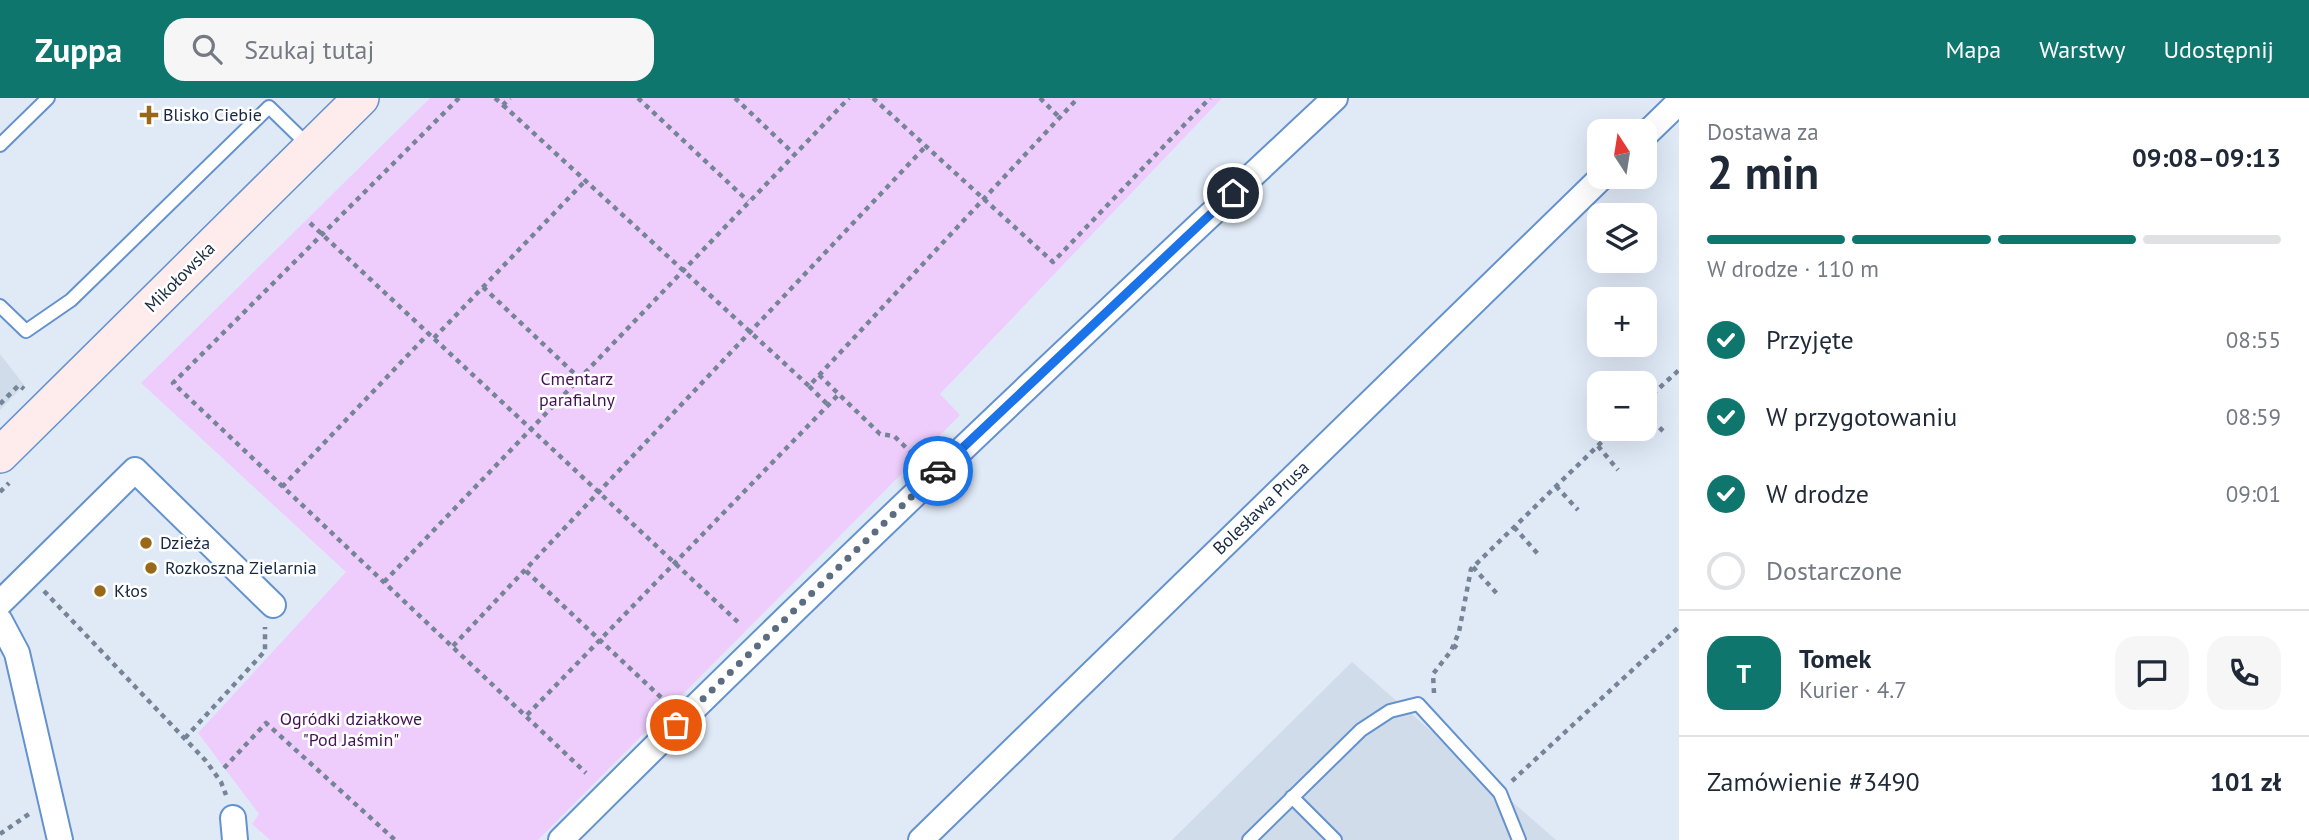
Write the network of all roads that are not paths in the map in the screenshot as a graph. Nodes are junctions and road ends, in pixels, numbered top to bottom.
1 (48, 98) edge
2 (361, 98) edge
3 (1335, 98) edge
4 (1679, 102) edge
5 (1657, 123) edge
6 (0, 145) edge
7 (310, 147) junction
8 (1590, 189) edge
9 (0, 306) edge
10 (0, 455) edge
11 (0, 603) edge
12 (268, 613) road end
13 (0, 621) edge
14 (1292, 797) junction
15 (60, 840) edge
16 (561, 840) edge
17 (921, 840) edge
18 (1249, 840) edge
19 (1335, 840) edge
20 (1519, 840) edge

1 - 6 lane
2 - 7 street, Mikołowska
3 - 16 street
4 - 5 street
7 - 9 lane
7 - 10 street, Mikołowska
8 - 17 street, Bolesława Prusa
11 - 12 street
13 - 15 street
14 - 18 lane
14 - 19 lane
14 - 20 lane

